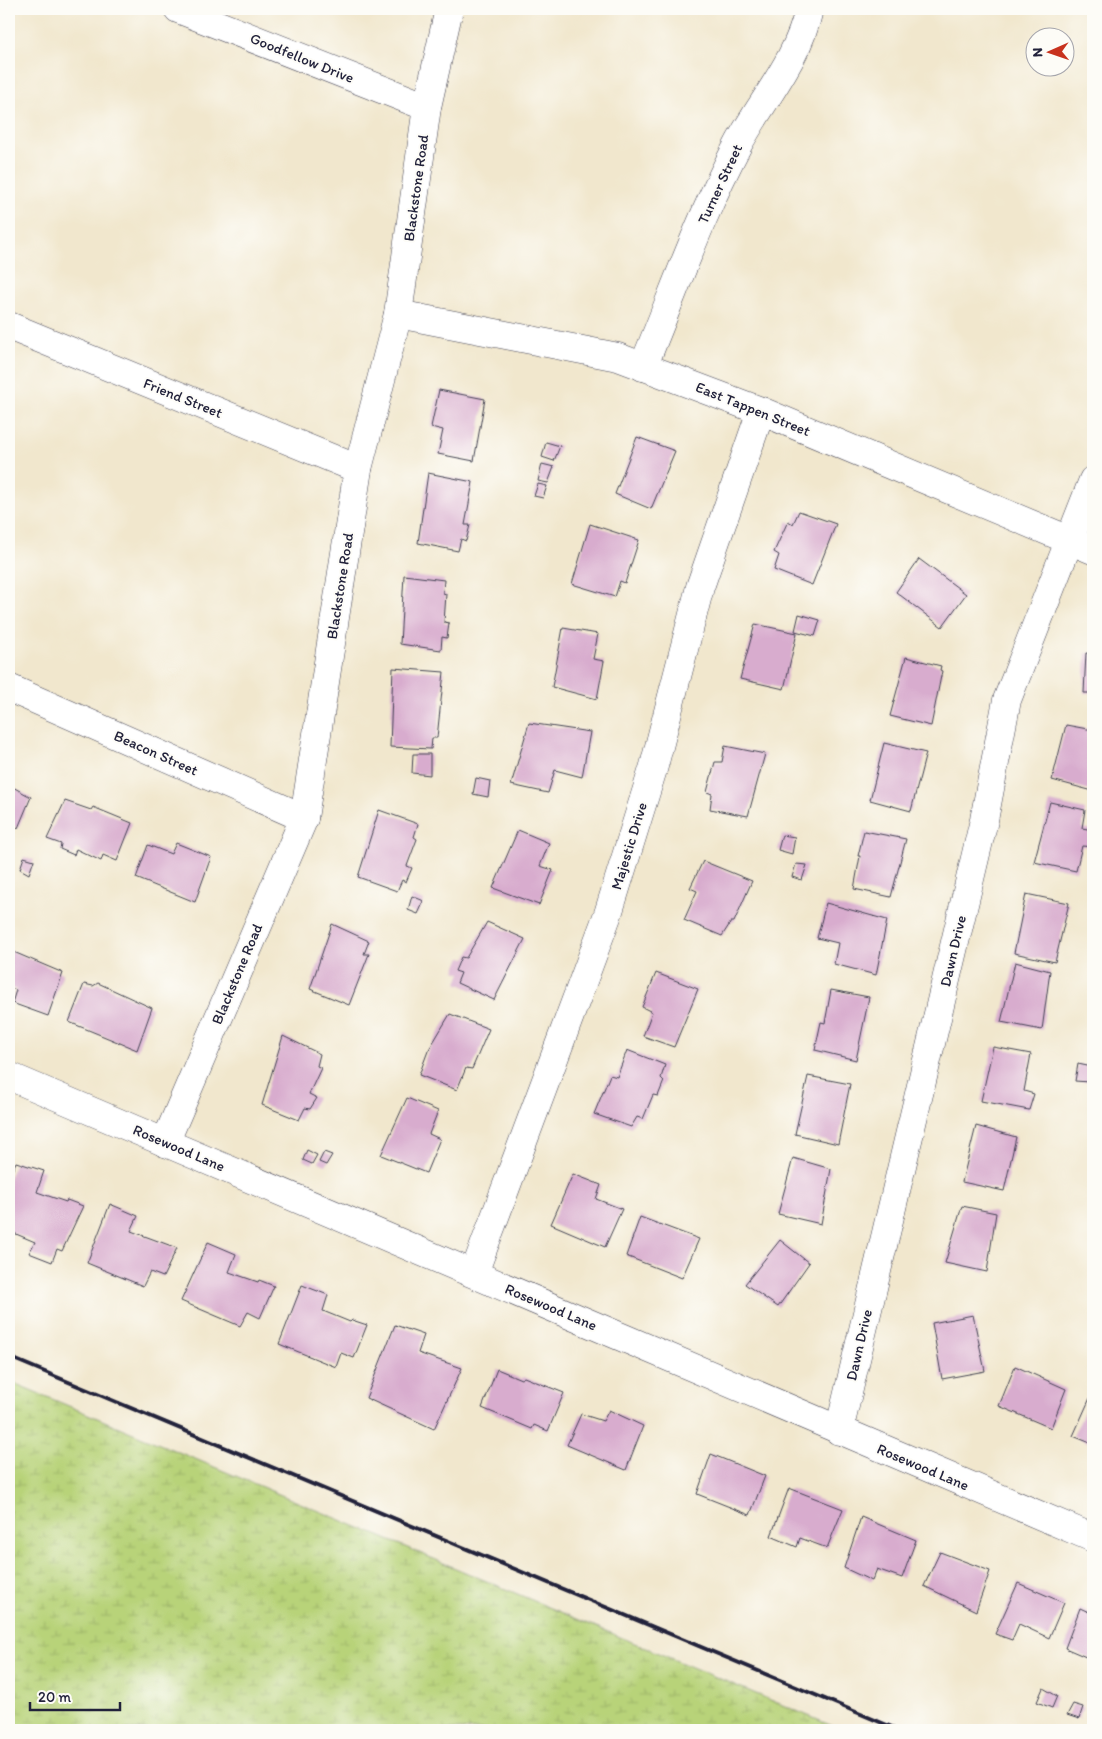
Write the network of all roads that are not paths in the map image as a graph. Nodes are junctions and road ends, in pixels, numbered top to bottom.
1 (178, 9) edge
2 (449, 9) edge
3 (810, 9) edge
4 (427, 107) junction
5 (398, 314) junction
6 (9, 326) edge
7 (643, 367) junction
8 (761, 412) junction
9 (358, 469) junction
10 (1093, 480) edge
11 (1081, 545) edge
12 (9, 688) edge
13 (304, 818) junction
14 (9, 1076) edge
15 (165, 1143) junction
16 (474, 1273) junction
17 (839, 1431) junction
18 (1093, 1538) edge

1 - 4 street, Goodfellow Drive
2 - 4 street, Blackstone Road
3 - 7 street, Turner Street
4 - 5 street, Blackstone Road
5 - 7 street, East Tappen Street
5 - 9 street, Blackstone Road
6 - 9 street, Friend Street
7 - 8 street, East Tappen Street
8 - 11 street, East Tappen Street
8 - 16 street, Majestic Drive
9 - 13 street, Blackstone Road
10 - 11 street, Dawn Drive
11 - 17 street, Dawn Drive
12 - 13 street, Beacon Street
13 - 15 street, Blackstone Road
14 - 15 street, Rosewood Lane
15 - 16 street, Rosewood Lane
16 - 17 street, Rosewood Lane
17 - 18 street, Rosewood Lane

